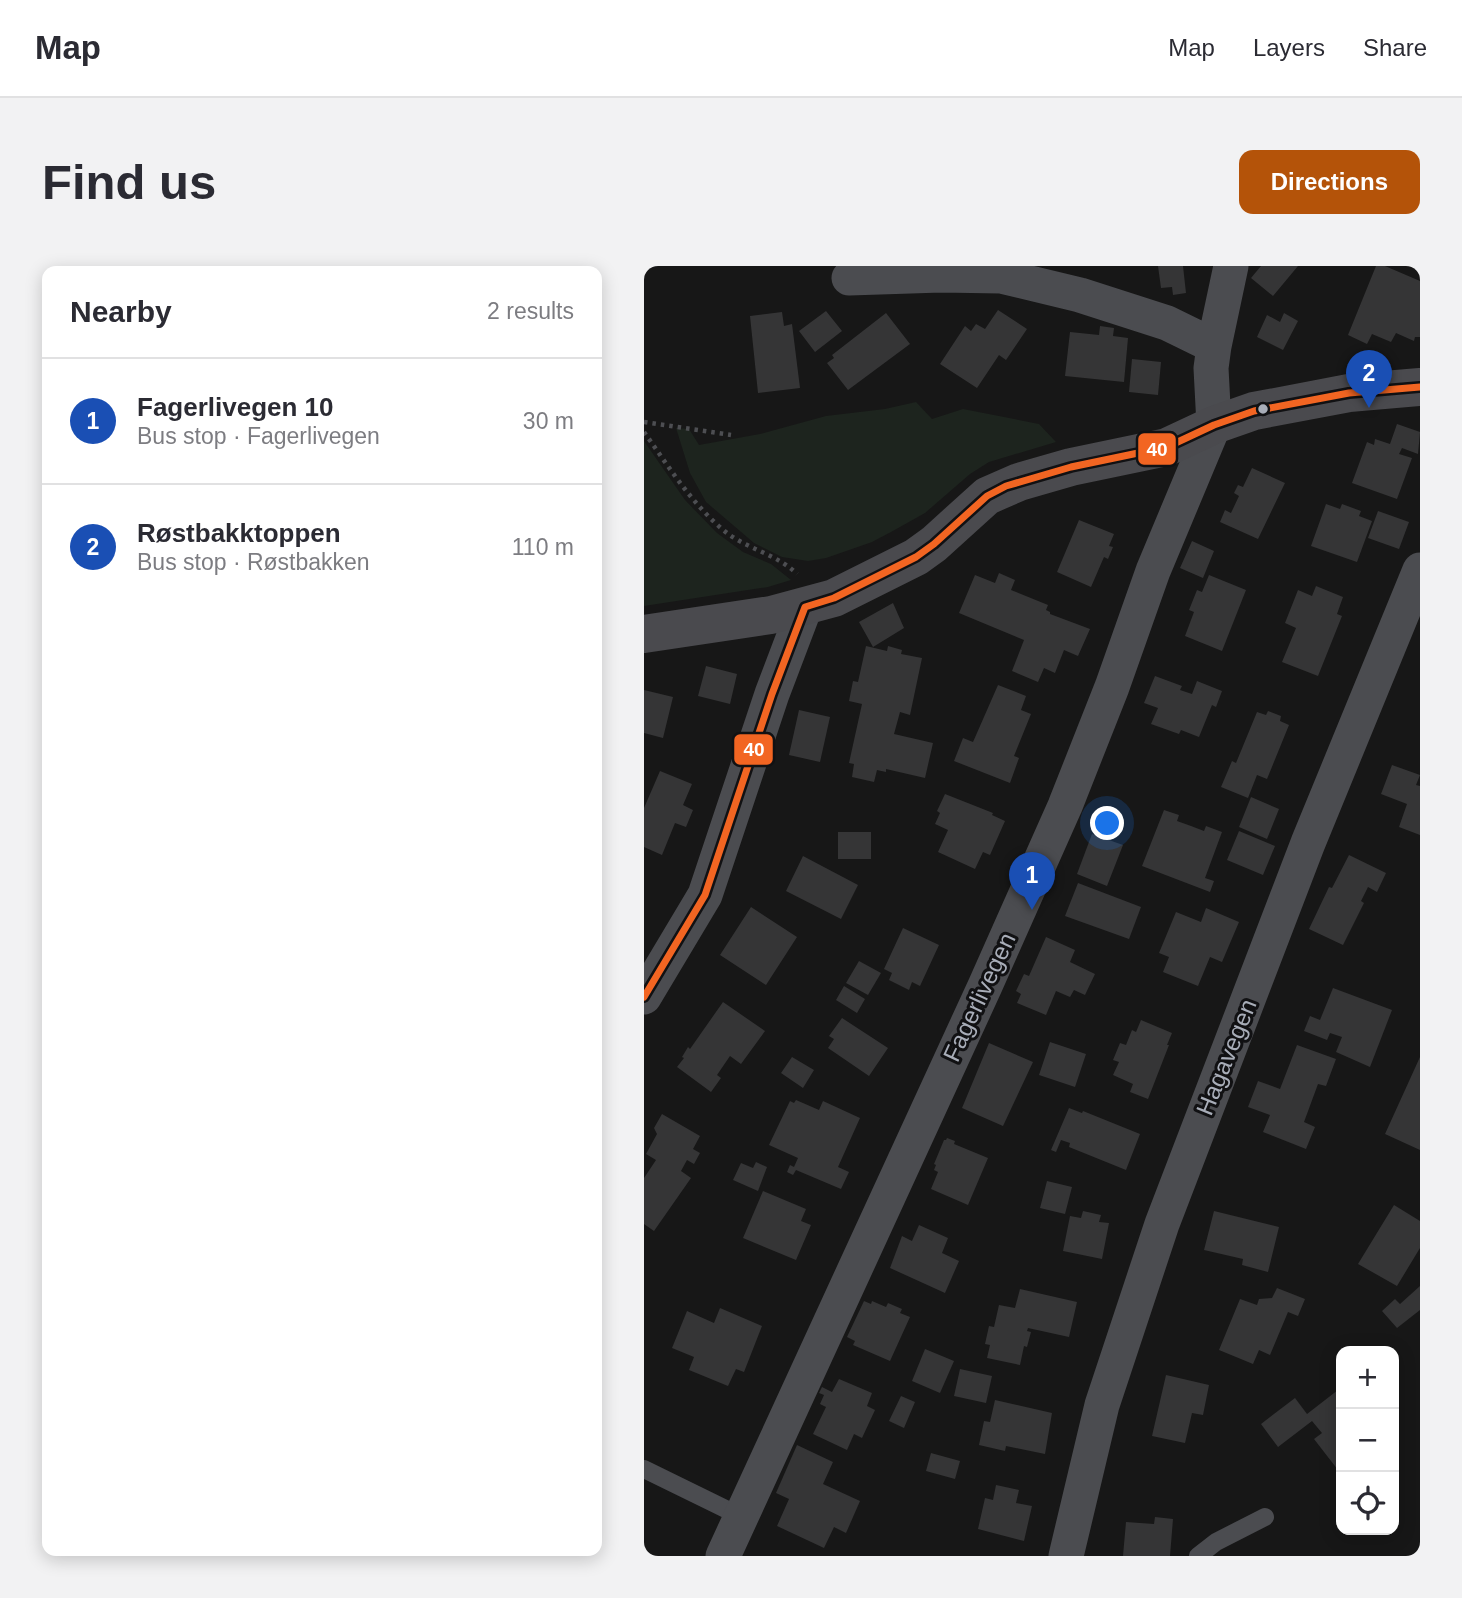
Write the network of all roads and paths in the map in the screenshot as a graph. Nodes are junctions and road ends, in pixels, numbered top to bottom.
1 (1231, 266) edge
2 (849, 278) dead end
3 (1214, 346) junction
4 (1420, 387) edge
5 (644, 422) edge
6 (1214, 425) junction
7 (644, 432) edge
8 (731, 435) dead end
9 (1420, 570) edge
10 (803, 592) junction
11 (644, 634) edge
12 (644, 997) edge
13 (644, 1469) edge
14 (742, 1517) junction
15 (1265, 1517) dead end
16 (723, 1556) edge
17 (1066, 1556) edge
18 (1198, 1556) edge

1 - 3 street, Fagerlivegen
2 - 3 street
3 - 6 street, Fagerlivegen
4 - 6 street
5 - 8 path
6 - 10 street
6 - 14 street, Fagerlivegen
7 - 10 path
9 - 17 street, Hagavegen
10 - 11 street
10 - 12 street
13 - 14 lane
14 - 16 street, Fagerlivegen
15 - 18 lane

